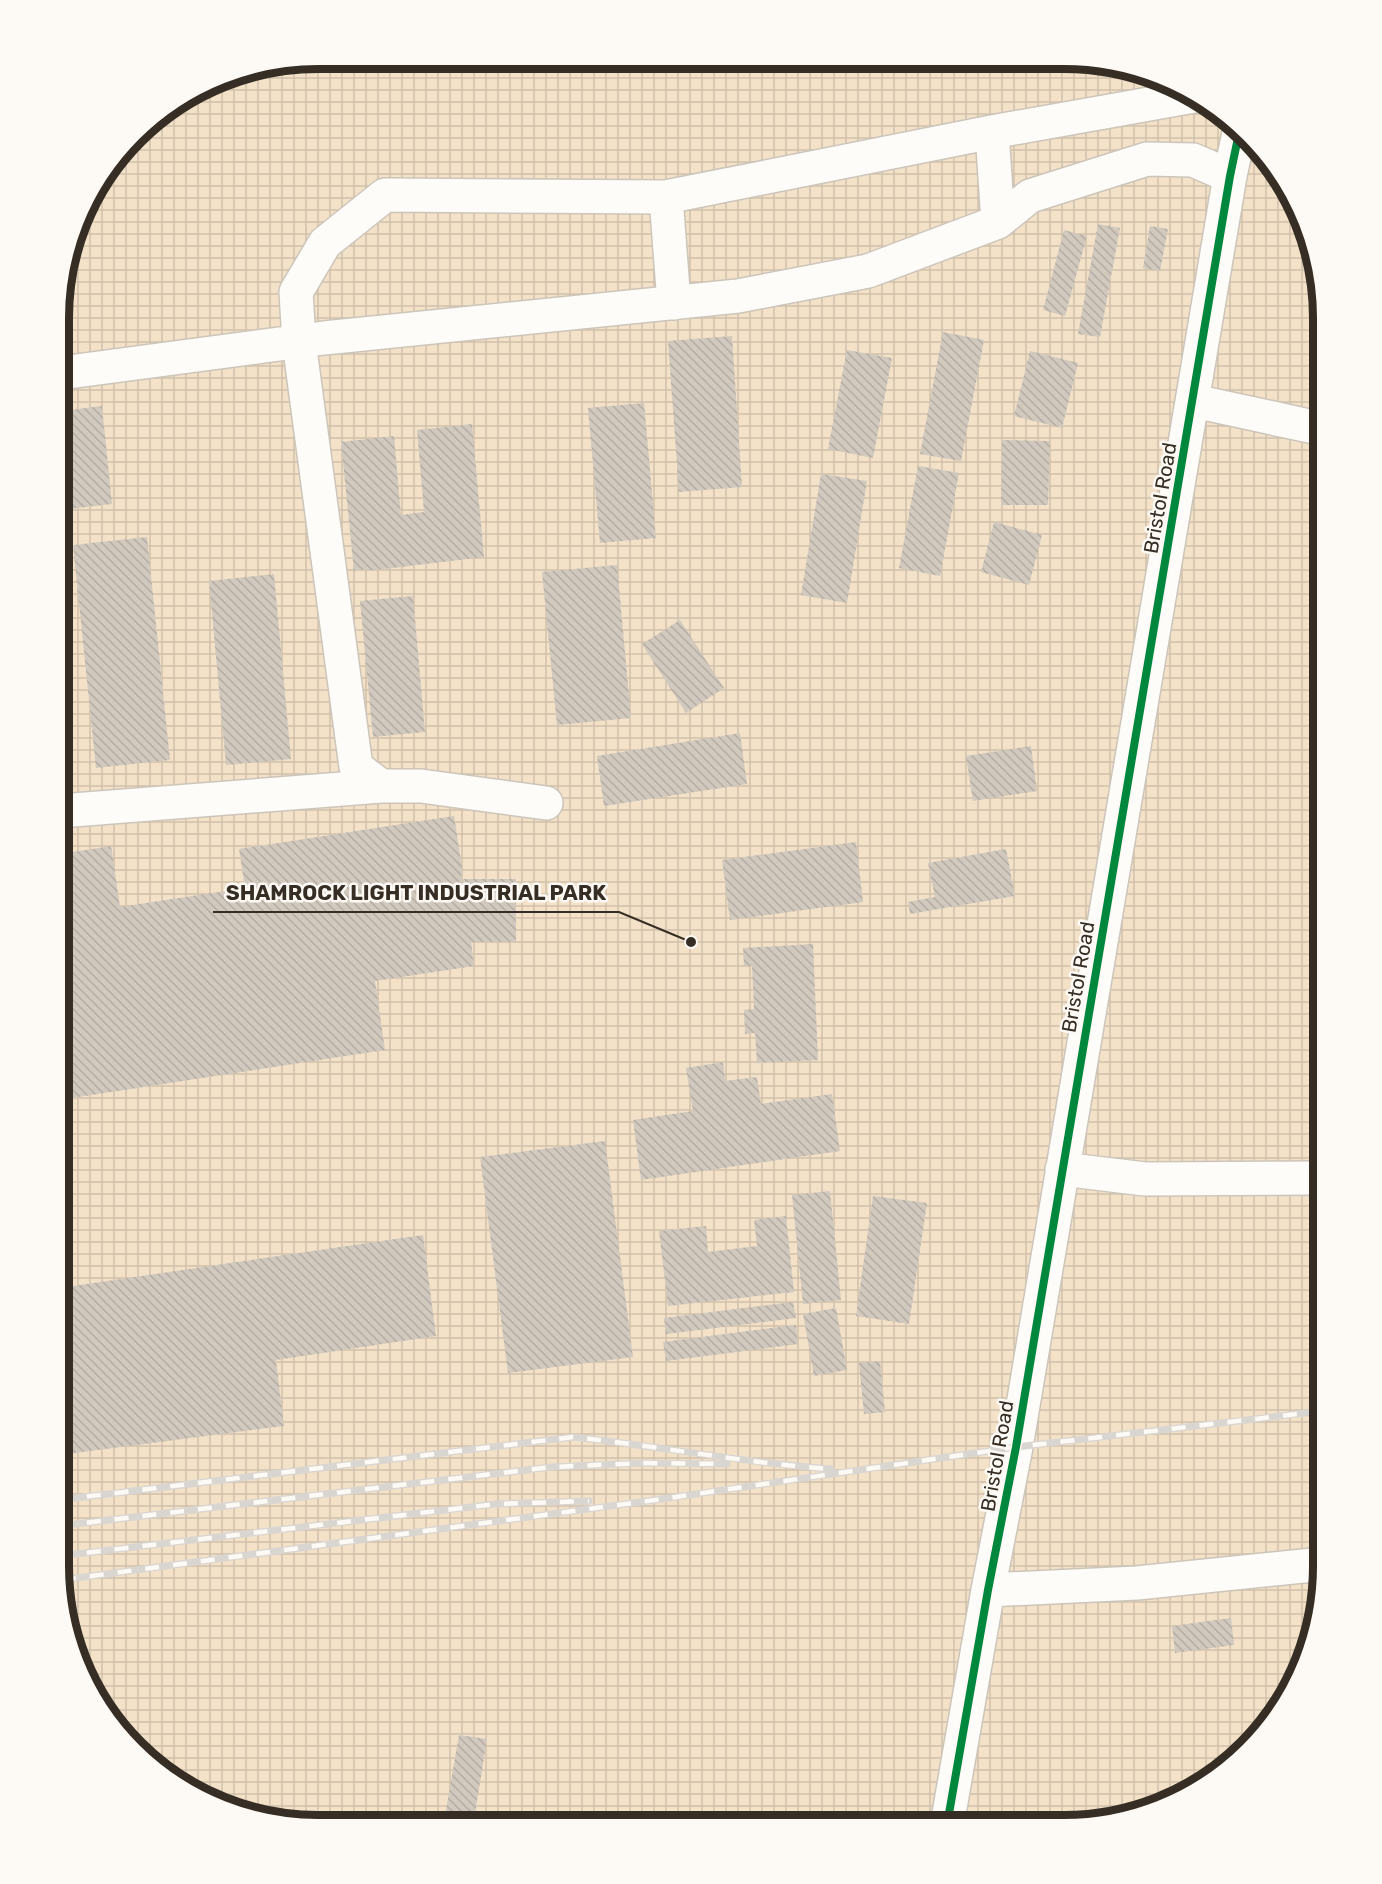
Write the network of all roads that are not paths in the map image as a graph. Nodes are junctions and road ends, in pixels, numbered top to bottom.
1 (1181, 98) edge
2 (992, 132) junction
3 (1238, 140) edge
4 (1230, 176) junction
5 (666, 197) junction
6 (998, 222) junction
7 (674, 303) junction
8 (299, 342) junction
9 (69, 372) edge
10 (1194, 401) junction
11 (1313, 427) edge
12 (381, 786) junction
13 (546, 803) dead end
14 (69, 811) edge
15 (1062, 1169) junction
16 (1313, 1178) edge
17 (1313, 1565) edge
18 (988, 1590) junction
19 (949, 1815) edge

1 - 2 street
2 - 5 street
2 - 6 street
3 - 4 street, Bristol Road
4 - 6 street
4 - 10 street, Bristol Road
5 - 7 street
5 - 8 street
6 - 7 street
7 - 8 street
8 - 9 street
8 - 12 street
10 - 11 street
10 - 15 street, Bristol Road
12 - 13 street
12 - 14 street
15 - 16 street
15 - 18 street, Bristol Road
17 - 18 street
18 - 19 street, Bristol Road

